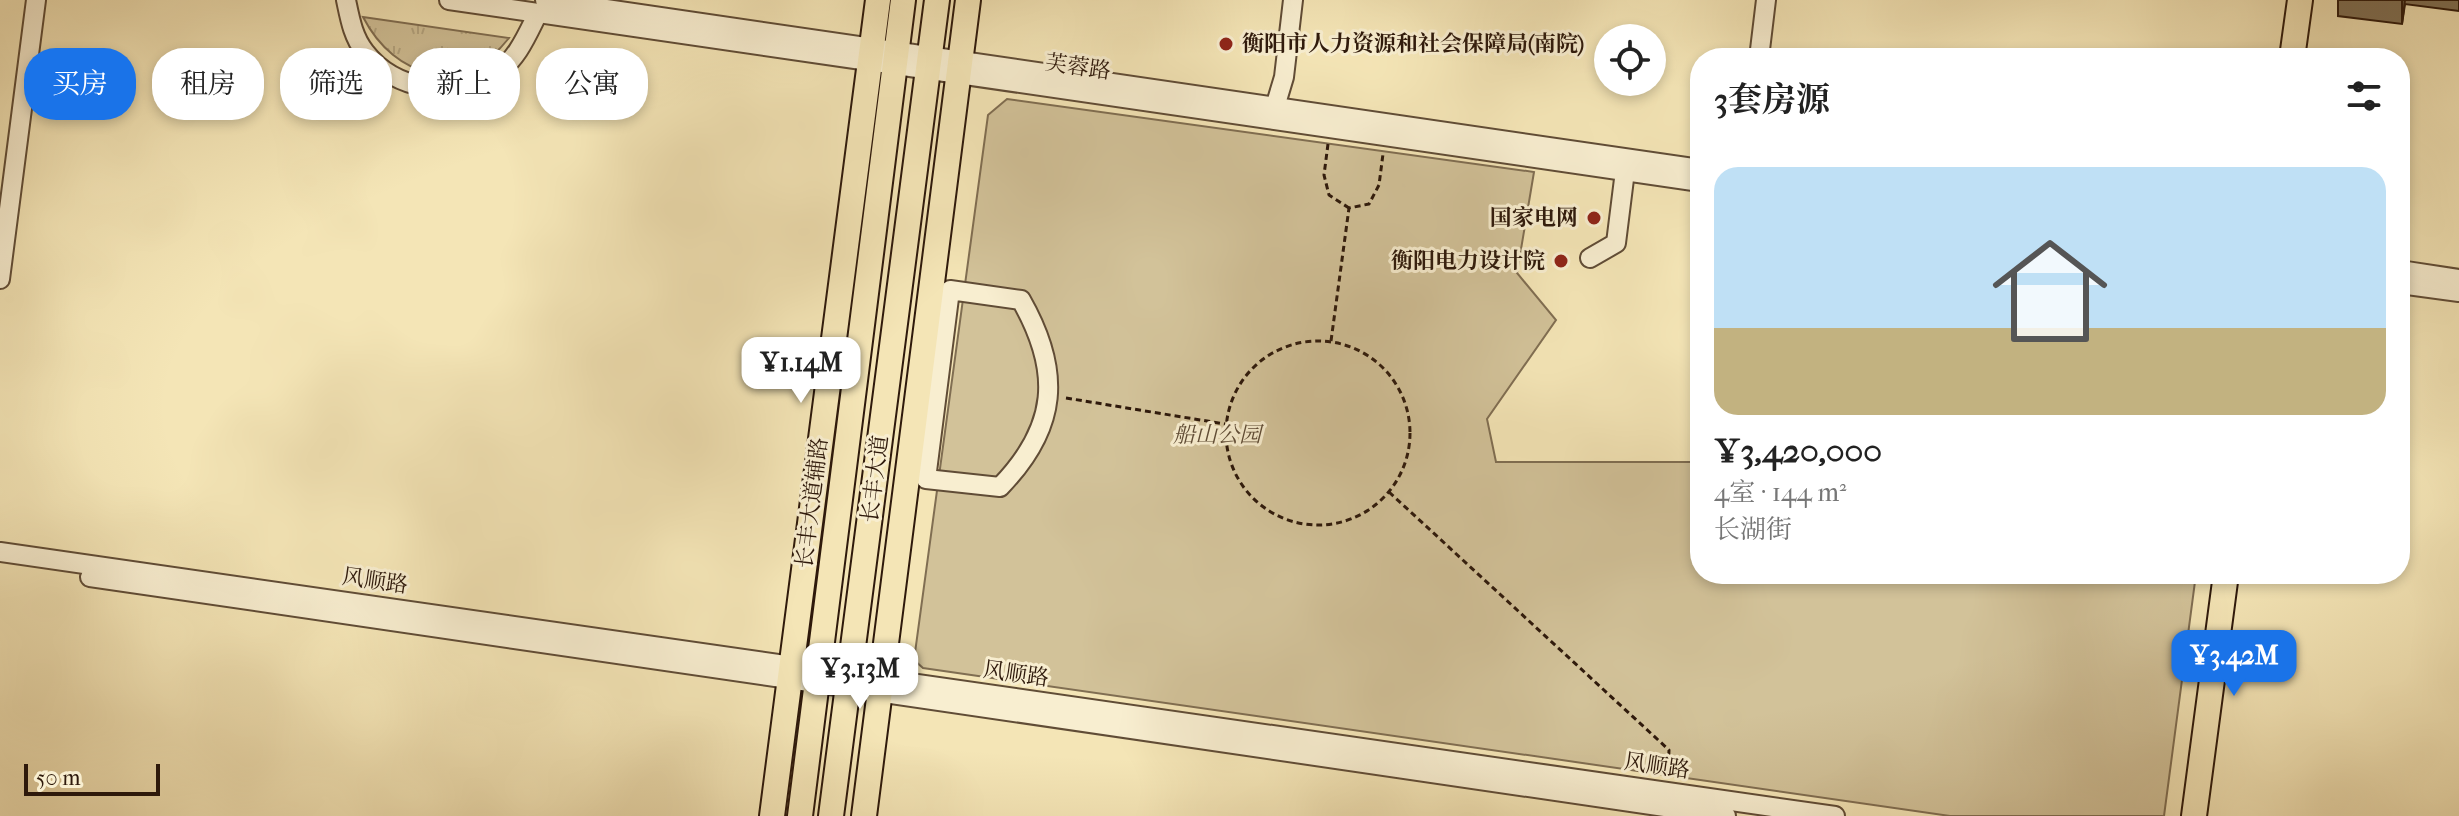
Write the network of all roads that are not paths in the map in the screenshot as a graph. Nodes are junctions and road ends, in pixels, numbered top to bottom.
1 (36, 0) edge
2 (346, 0) edge
3 (449, 0) edge
4 (878, 0) edge
5 (903, 0) edge
6 (937, 0) edge
7 (968, 0) edge
8 (1293, 0) edge
9 (1766, 0) edge
10 (2288, 0) edge
11 (2300, 0) edge
12 (542, 6) edge
13 (1760, 48) edge
14 (2281, 48) edge
15 (2293, 48) edge
16 (871, 54) junction
17 (896, 58) junction
18 (929, 63) junction
19 (959, 67) junction
20 (1281, 107) junction
21 (1690, 168) edge
22 (1625, 171) junction
23 (1690, 181) edge
24 (1590, 258) dead end
25 (2410, 272) edge
26 (0, 279) edge
27 (2459, 279) edge
28 (2410, 285) edge
29 (2459, 292) edge
30 (1047, 395) joint
31 (0, 552) edge
32 (0, 564) edge
33 (2213, 584) edge
34 (2225, 584) edge
35 (790, 672) junction
36 (817, 676) junction
37 (849, 681) junction
38 (880, 686) junction
39 (1666, 808) edge
40 (772, 816) edge
41 (800, 816) edge
42 (831, 816) edge
43 (864, 816) edge
44 (1726, 816) edge
45 (1835, 816) edge
46 (2183, 816) edge
47 (2194, 816) edge

1 - 26 street
2 - 12 street
3 - 12 street, 芙蓉路
4 - 16 main road, 长丰大道辅路
5 - 17 main road, 长丰大道
6 - 18 main road, 长丰大道
7 - 19 main road
8 - 20 street
9 - 13 street
10 - 14 main road
11 - 15 main road
12 - 16 street, 芙蓉路
16 - 17 street, 芙蓉路
16 - 35 main road, 长丰大道辅路
17 - 18 street, 芙蓉路
17 - 36 main road, 长丰大道
18 - 19 street, 芙蓉路
18 - 37 main road, 长丰大道
19 - 20 street, 芙蓉路
19 - 22 street, 芙蓉路
19 - 38 main road
20 - 21 street, 芙蓉路
22 - 23 street, 芙蓉路
22 - 24 street
25 - 27 street
28 - 29 street
30 - 30 street
31 - 35 street, 风顺路
32 - 35 street, 风顺路
33 - 46 main road
34 - 47 main road
35 - 36 street, 风顺路
35 - 40 main road, 长丰大道辅路
36 - 37 street, 风顺路
36 - 41 main road, 长丰大道
37 - 38 street, 风顺路
37 - 42 main road, 长丰大道
38 - 39 street, 风顺路
38 - 43 main road
39 - 44 street, 风顺路
39 - 45 street, 风顺路

